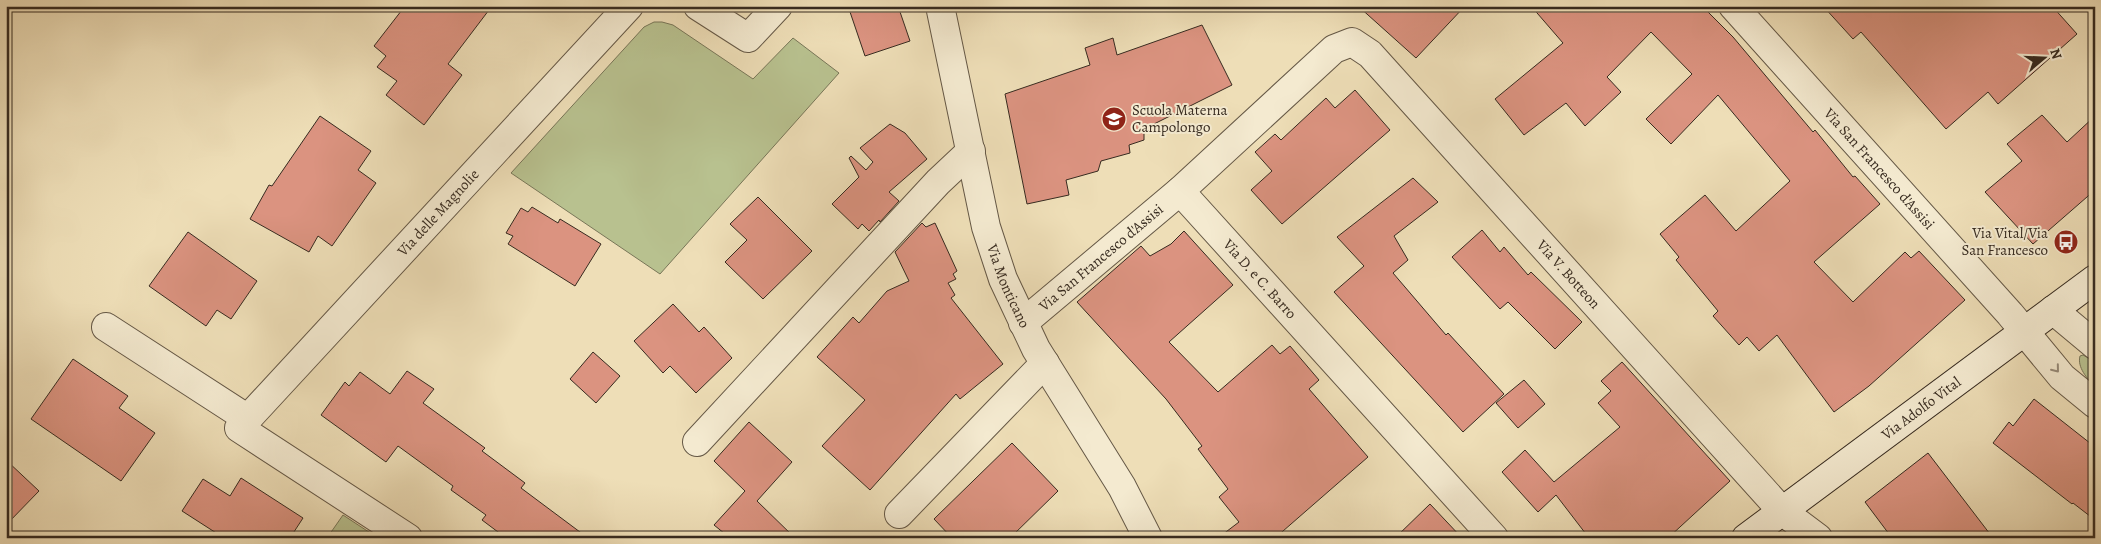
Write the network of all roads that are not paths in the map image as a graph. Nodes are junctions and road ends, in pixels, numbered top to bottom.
1 (629, 6) edge
2 (698, 6) edge
3 (778, 6) edge
4 (940, 6) edge
5 (1733, 6) edge
6 (970, 151) junction
7 (1180, 191) junction
8 (2095, 279) edge
9 (2053, 310) junction
10 (1023, 323) junction
11 (106, 327) dead end
12 (2025, 331) junction
13 (2095, 345) edge
14 (1045, 363) junction
15 (2095, 404) edge
16 (248, 419) junction
17 (697, 442) dead end
18 (1782, 511) junction
19 (899, 514) dead end
20 (408, 538) edge
21 (1148, 538) edge
22 (1494, 538) edge
23 (1746, 538) edge
24 (1818, 538) edge

1 - 16 street, Via delle Magnolie
2 - 3 street
4 - 6 street, Via Monticano
5 - 12 street, Via San Francesco d'Assisi
6 - 10 street, Via Monticano
6 - 17 street
7 - 10 street, Via San Francesco d'Assisi
7 - 18 street, Via V. Botteon
7 - 22 street, Via D. e C. Barro
8 - 9 street, Via Adolfo Vital
9 - 12 street, Via Adolfo Vital
9 - 13 street
10 - 14 street, Via Monticano
11 - 16 street
12 -> 15 street, Via San Francesco d'Assisi
12 - 18 street, Via Adolfo Vital
14 - 19 street
14 - 21 street, Via Monticano
16 - 20 street
18 - 23 street, Via Adolfo Vital
18 - 24 street, Via V. Botteon

